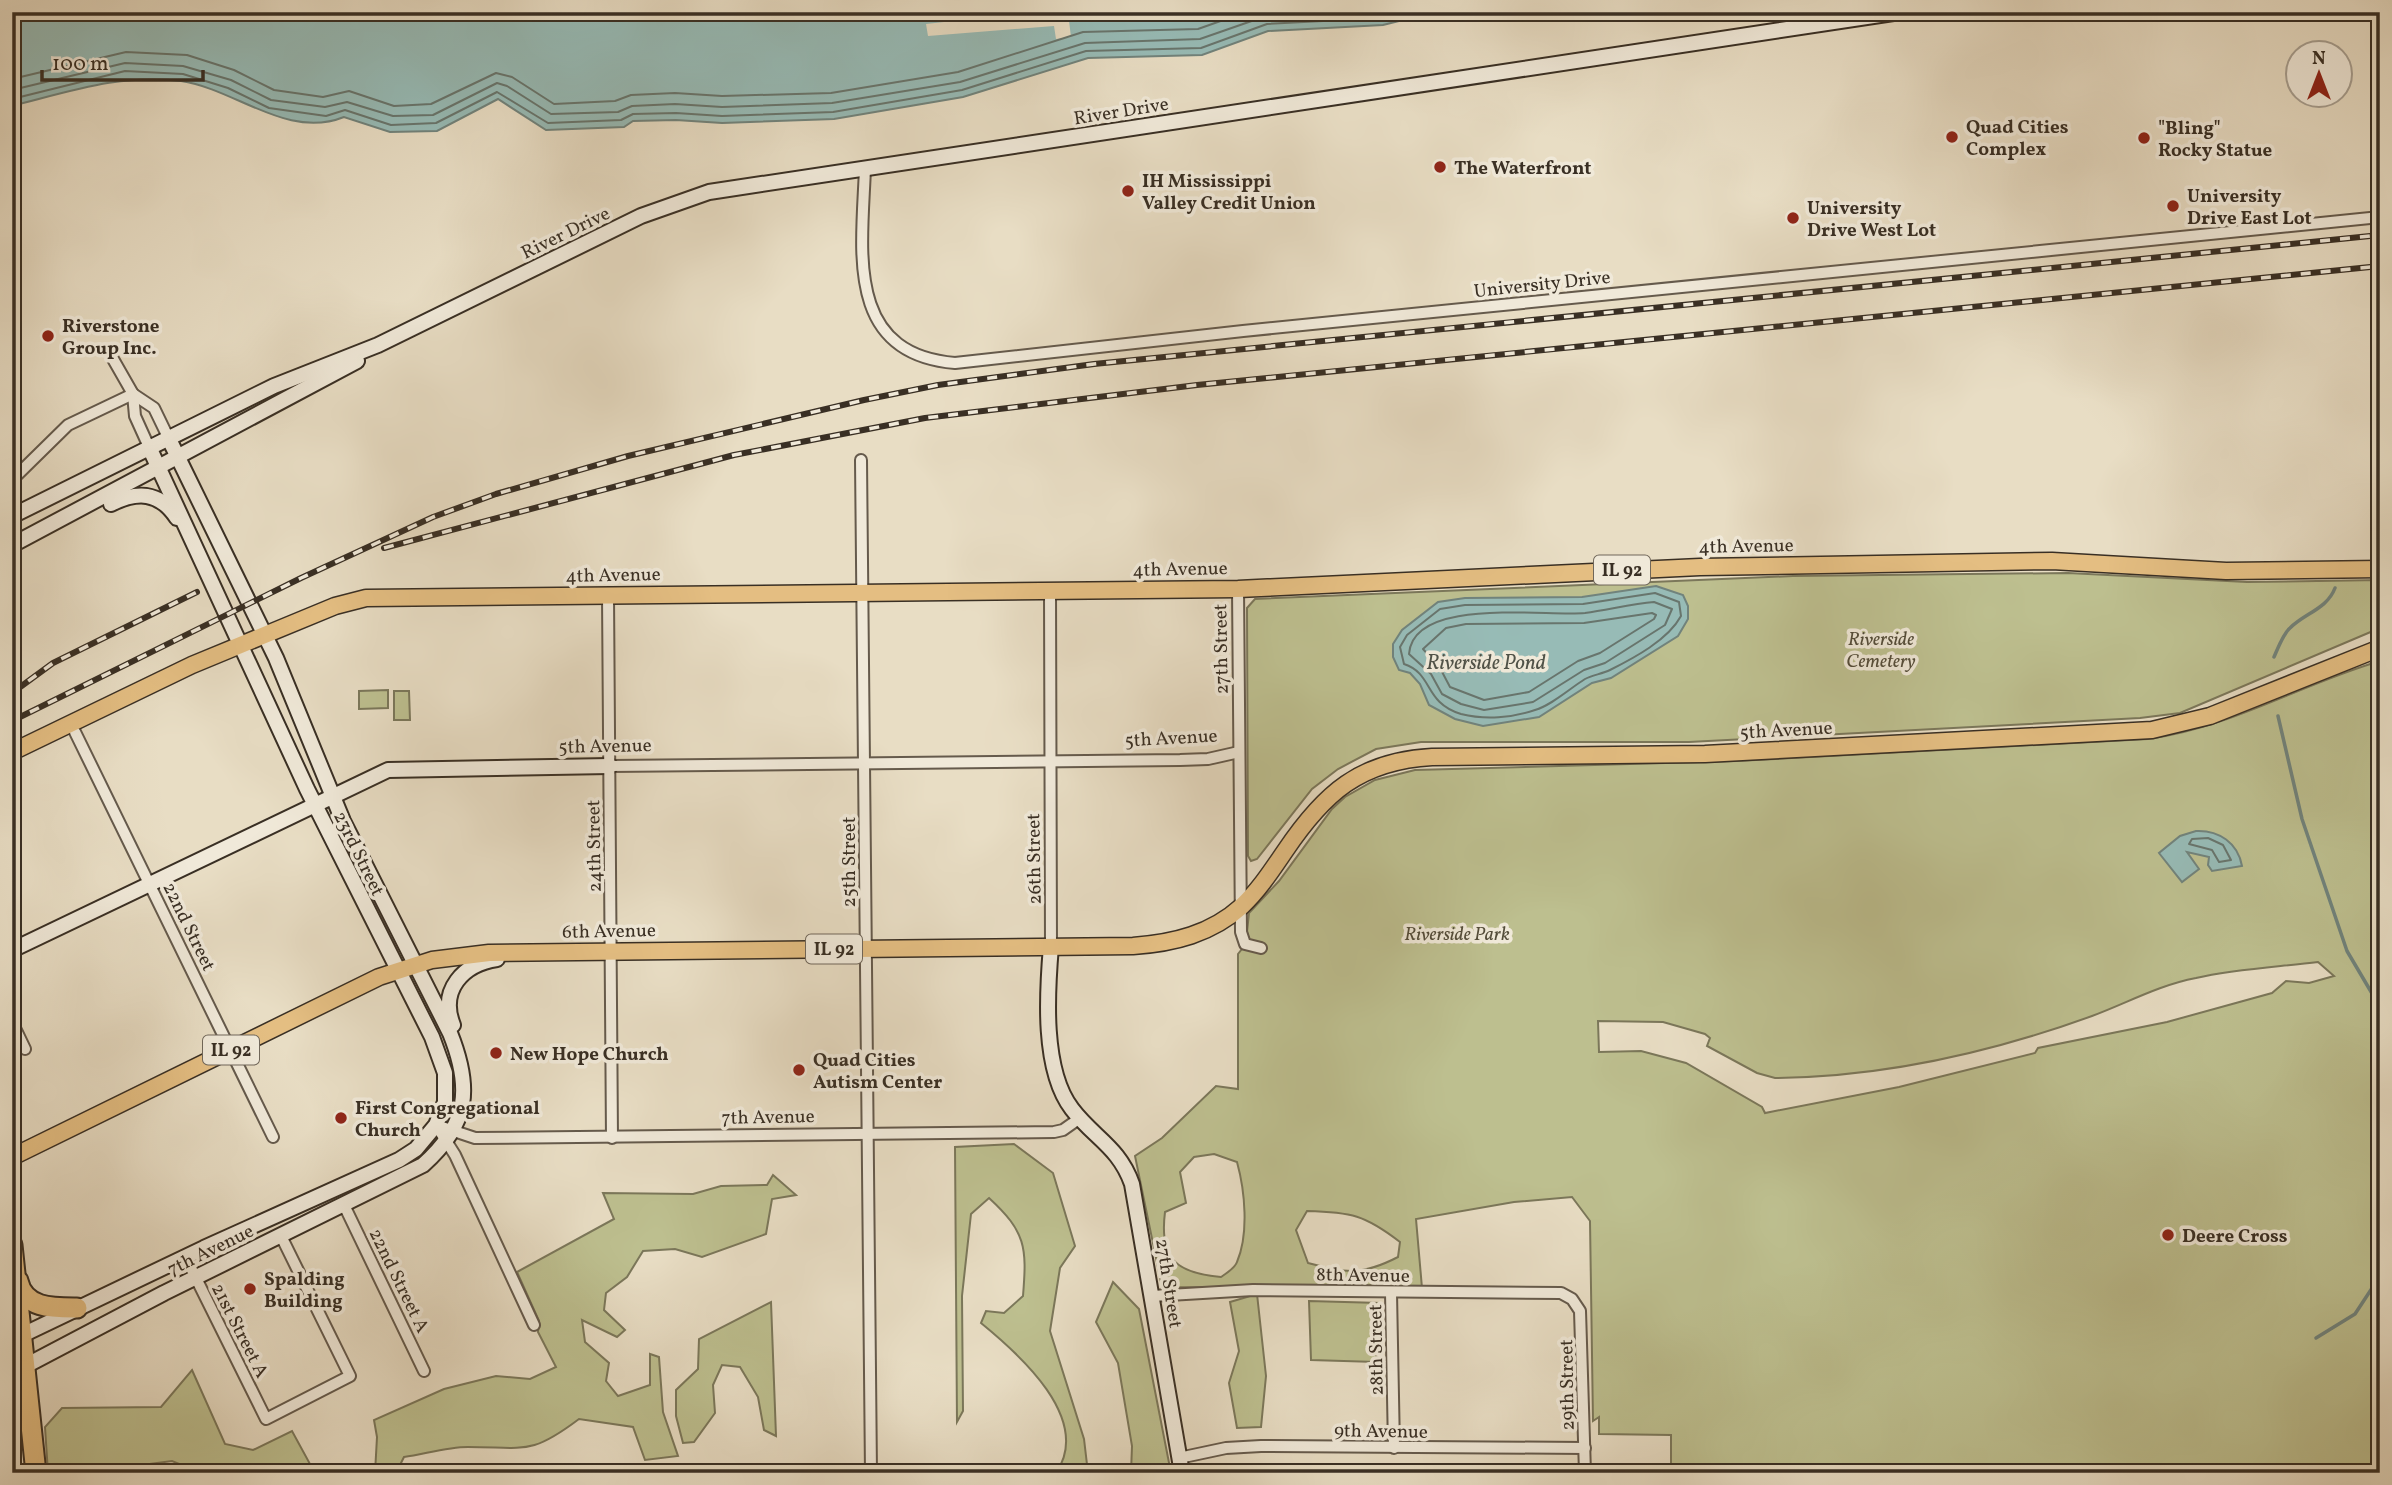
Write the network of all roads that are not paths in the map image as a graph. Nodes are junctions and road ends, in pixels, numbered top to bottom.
1 (1900, 12) edge
2 (865, 168) junction
3 (2380, 217) edge
4 (378, 345) junction
5 (113, 359) dead end
6 (133, 394) junction
7 (168, 437) junction
8 (149, 447) junction
9 (177, 457) junction
10 (861, 460) dead end
11 (159, 467) junction
12 (12, 480) edge
13 (12, 516) edge
14 (190, 540) junction
15 (17, 542) edge
16 (2380, 569) edge
17 (1238, 589) junction
18 (1050, 590) junction
19 (863, 592) junction
20 (608, 595) junction
21 (266, 636) junction
22 (242, 646) junction
23 (2380, 648) edge
24 (75, 732) dead end
25 (12, 752) edge
26 (1239, 752) junction
27 (1051, 761) junction
28 (864, 763) junction
29 (610, 766) junction
30 (333, 795) junction
31 (314, 804) junction
32 (150, 884) junction
33 (1242, 906) junction
34 (1051, 946) junction
35 (1261, 948) dead end
36 (865, 949) junction
37 (12, 950) edge
38 (611, 951) junction
39 (547, 952) junction
40 (416, 965) junction
41 (399, 971) junction
42 (12, 1023) edge
43 (25, 1049) dead end
44 (231, 1050) junction
45 (464, 1067) junction
46 (1080, 1118) junction
47 (436, 1125) junction
48 (867, 1134) junction
49 (450, 1136) junction
50 (273, 1137) dead end
51 (612, 1138) junction
52 (12, 1157) edge
53 (344, 1205) junction
54 (281, 1236) junction
55 (12, 1245) edge
56 (185, 1256) junction
57 (16, 1271) junction
58 (195, 1278) junction
59 (1391, 1293) junction
60 (1152, 1296) junction
61 (1572, 1299) joint
62 (77, 1308) junction
63 (534, 1325) dead end
64 (17, 1338) edge
65 (18, 1371) edge
66 (424, 1371) dead end
67 (1394, 1448) junction
68 (1585, 1448) junction
69 (1180, 1465) edge
70 (36, 1473) edge
71 (871, 1473) edge
72 (1585, 1473) edge

1 - 2 main road, River Drive
2 - 3 street, University Drive
2 - 4 main road, River Drive
4 - 7 main road, River Drive
4 - 9 main road, River Drive
5 - 6 street, 23rd Street
6 - 7 street, 23rd Street
6 - 8 street, 23rd Street
6 - 12 street
7 - 8 main road, River Drive
7 - 9 main road, 23rd Street
8 - 11 main road, 23rd Street
8 - 13 main road, River Drive
9 - 11 main road, River Drive
9 - 21 main road, 23rd Street
10 - 19 street, 25th Street
11 - 14 main road, 23rd Street
11 - 15 main road, River Drive
14 - 15 main road
14 - 22 main road, 23rd Street
16 - 17 main road, 4th Avenue / IL 92
17 - 18 main road, 4th Avenue / IL 92
17 - 26 street, 27th Street
18 - 19 main road, 4th Avenue / IL 92
18 - 27 street, 26th Street
19 - 20 main road, 4th Avenue / IL 92
19 - 28 street, 25th Street
20 - 21 main road, 4th Avenue / IL 92
20 - 29 street, 24th Street
21 - 22 main road, 4th Avenue / IL 92
21 - 30 main road, 23rd Street
22 - 25 main road, 4th Avenue / IL 92
22 - 31 main road, 23rd Street
23 - 33 main road, 5th Avenue / IL 92
24 - 32 street, 22nd Street
26 - 27 street, 5th Avenue
26 - 33 street, 27th Street
27 - 28 street, 5th Avenue
27 - 34 street, 26th Street
28 - 29 street, 5th Avenue
28 - 36 street, 25th Street
29 - 30 main road, 5th Avenue
29 - 38 street, 24th Street
30 - 31 main road, 5th Avenue
30 - 40 main road, 23rd Street
31 - 32 main road, 5th Avenue
31 - 41 main road, 23rd Street
32 - 37 main road, 5th Avenue
32 - 44 street, 22nd Street
33 - 34 main road, 6th Avenue / IL 92
33 - 35 street, 27th Street
34 - 36 main road, 6th Avenue / IL 92
34 - 46 main road, 26th Street
36 - 38 main road, 6th Avenue / IL 92
36 - 48 street, 25th Street
38 - 39 main road, 6th Avenue / IL 92
38 - 51 street, 24th Street
39 - 40 main road, 6th Avenue / IL 92
39 - 45 main road
40 - 41 main road, 6th Avenue / IL 92
40 - 45 main road, 23rd Street
41 - 44 main road, 6th Avenue / IL 92
41 - 47 main road, 23rd Street
42 - 43 street
44 - 50 street, 22nd Street
44 - 52 main road, 6th Avenue / IL 92
45 - 49 main road, 23rd Street
46 - 48 street, 7th Avenue
46 - 60 main road, 27th Street
47 - 49 street
47 - 56 main road, 7th Avenue
48 - 51 street, 7th Avenue
48 - 71 street, 25th Street
49 - 51 street, 7th Avenue
49 - 53 main road, 7th Avenue
49 - 63 street
53 - 54 main road, 7th Avenue
53 - 66 street, 22nd Street A
54 - 58 main road, 7th Avenue
54 - 58 street, 21st Street A
55 - 57 highway
56 - 58 street, 21st Street A
56 - 62 main road, 7th Avenue
57 - 62 highway
57 - 64 highway
58 - 65 main road, 7th Avenue
59 - 60 street, 8th Avenue
59 - 61 street, 8th Avenue
59 - 67 street, 28th Street
60 - 69 main road, 27th Street
61 - 68 street, 29th Street
62 - 64 main road, 7th Avenue
64 - 65 highway
65 - 70 highway
67 - 68 street, 9th Avenue
67 - 69 street, 9th Avenue
68 - 72 street, 29th Street

